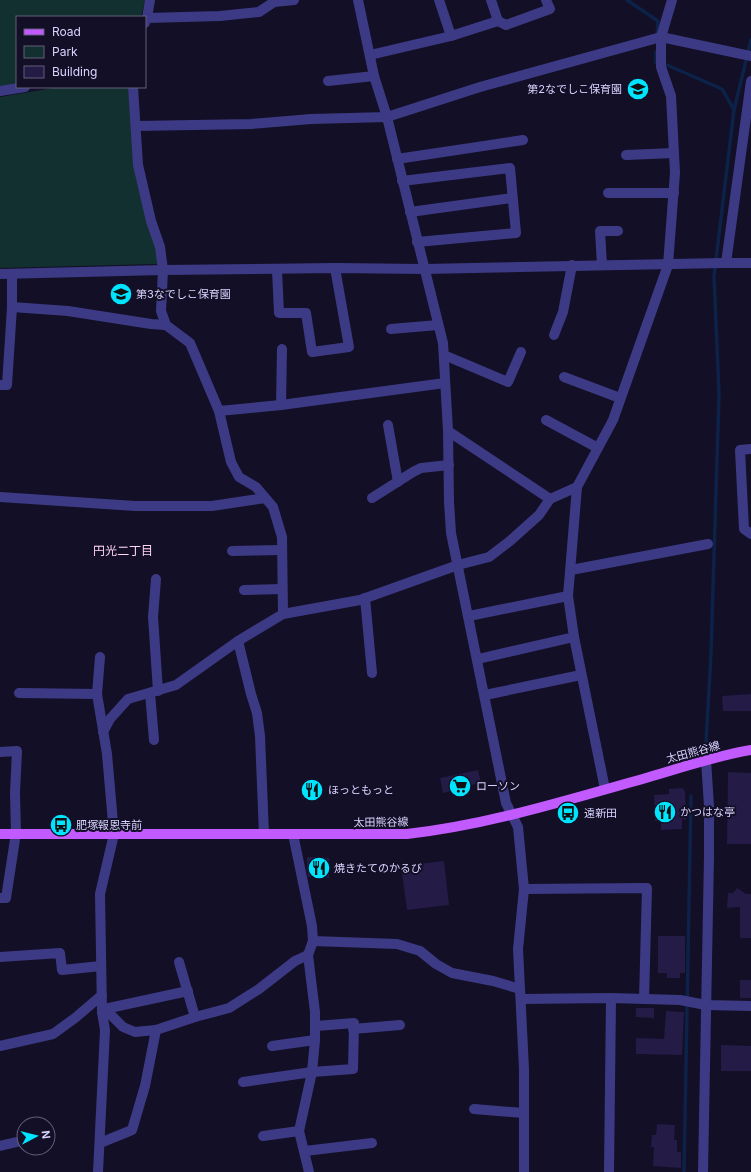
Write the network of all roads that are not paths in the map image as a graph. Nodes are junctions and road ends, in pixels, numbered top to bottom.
1 (150, 0) edge
2 (294, 0) edge
3 (358, 0) edge
4 (439, 0) edge
5 (491, 0) edge
6 (546, 0) edge
7 (672, 0) edge
8 (146, 20) edge
9 (498, 21) junction
10 (451, 36) junction
11 (661, 37) junction
12 (370, 55) junction
13 (751, 56) edge
14 (374, 76) junction
15 (328, 81) dead end
16 (751, 81) edge
17 (19, 88) edge
18 (133, 88) edge
19 (0, 91) edge
20 (748, 115) edge
21 (387, 117) junction
22 (136, 126) junction
23 (523, 140) dead end
24 (674, 153) junction
25 (626, 156) dead end
26 (397, 158) junction
27 (402, 182) junction
28 (608, 193) dead end
29 (674, 193) junction
30 (512, 198) junction
31 (410, 212) junction
32 (618, 231) dead end
33 (417, 242) junction
34 (724, 263) junction
35 (751, 263) edge
36 (602, 265) junction
37 (668, 265) junction
38 (572, 266) junction
39 (335, 268) junction
40 (424, 269) junction
41 (163, 270) junction
42 (277, 270) junction
43 (0, 274) edge
44 (12, 274) junction
45 (12, 307) junction
46 (166, 325) junction
47 (438, 325) junction
48 (391, 330) dead end
49 (554, 335) dead end
50 (282, 349) dead end
51 (521, 352) dead end
52 (444, 355) junction
53 (564, 377) dead end
54 (445, 383) junction
55 (0, 385) edge
56 (620, 398) junction
57 (281, 405) junction
58 (219, 410) junction
59 (546, 420) dead end
60 (388, 425) dead end
61 (448, 431) junction
62 (598, 448) junction
63 (751, 449) edge
64 (449, 465) junction
65 (398, 482) junction
66 (577, 487) junction
67 (0, 498) edge
68 (265, 498) junction
69 (372, 498) dead end
70 (550, 499) junction
71 (751, 534) edge
72 (708, 544) dead end
73 (282, 550) junction
74 (232, 551) dead end
75 (458, 565) junction
76 (571, 570) junction
77 (156, 578) dead end
78 (282, 589) junction
79 (244, 590) dead end
80 (568, 596) junction
81 (365, 598) junction
82 (283, 614) junction
83 (469, 616) junction
84 (574, 637) junction
85 (238, 641) junction
86 (100, 657) dead end
87 (478, 659) junction
88 (372, 673) dead end
89 (582, 674) junction
90 (154, 692) junction
91 (19, 693) dead end
92 (97, 694) junction
93 (485, 695) junction
94 (103, 732) junction
95 (154, 740) dead end
96 (751, 750) edge
97 (0, 752) edge
98 (706, 760) junction
99 (606, 789) junction
100 (512, 815) junction
101 (16, 833) junction
102 (0, 834) edge
103 (114, 834) junction
104 (264, 834) junction
105 (293, 834) junction
106 (524, 889) junction
107 (0, 898) edge
108 (313, 941) junction
109 (308, 955) junction
110 (0, 957) edge
111 (179, 962) dead end
112 (102, 966) junction
113 (188, 992) junction
114 (520, 994) junction
115 (102, 995) junction
116 (611, 998) junction
117 (644, 999) junction
118 (706, 1005) junction
119 (751, 1006) edge
120 (102, 1012) junction
121 (195, 1017) junction
122 (400, 1025) dead end
123 (316, 1026) junction
124 (156, 1030) junction
125 (354, 1030) junction
126 (315, 1040) junction
127 (0, 1046) edge
128 (272, 1046) dead end
129 (312, 1072) junction
130 (243, 1082) dead end
131 (474, 1109) dead end
132 (523, 1113) junction
133 (299, 1130) junction
134 (263, 1136) dead end
135 (16, 1142) edge
136 (100, 1143) junction
137 (372, 1143) dead end
138 (0, 1146) edge
139 (305, 1151) junction
140 (98, 1172) edge
141 (309, 1172) edge
142 (524, 1172) edge
143 (609, 1172) edge
144 (702, 1172) edge

1 - 8 street
2 - 8 street
3 - 12 street
4 - 10 street
5 - 9 street
6 - 9 street
7 - 11 street
9 - 10 street
10 - 12 street
11 - 13 street
11 - 21 street
11 - 24 street
12 - 14 street
14 - 15 street
14 - 21 street
16 - 20 street
17 - 19 street
18 - 22 street
20 - 34 street
21 - 22 street
21 - 26 street
22 - 41 street
23 - 26 street
24 - 25 street
24 - 29 street
26 - 27 street
27 - 30 street
27 - 31 street
28 - 29 street
29 - 37 street
30 - 31 street
30 - 33 street
31 - 33 street
32 - 36 street
33 - 40 street
34 - 35 street
34 - 37 street
36 - 37 street
36 - 38 street
37 - 56 street
38 - 40 street
38 - 49 street
39 - 40 street
39 - 42 street
39 - 42 street
40 - 47 street
41 - 42 street
41 - 44 street
41 - 46 street
43 - 44 street
44 - 45 street
45 - 46 street
45 - 55 street
46 - 58 street
47 - 48 street
47 - 52 street
50 - 57 street
51 - 52 street
52 - 54 street
53 - 56 street
54 - 57 street
54 - 61 street
56 - 62 street
57 - 58 street
58 - 68 street
59 - 62 street
60 - 65 street
61 - 64 street
61 - 70 street
62 - 66 street
63 - 71 street
64 - 65 street
64 - 75 street
65 - 69 street
66 - 70 street
66 - 76 street
67 - 68 street
68 - 73 street
70 - 75 street
72 - 76 street
73 - 74 street
73 - 78 street
75 - 81 street
75 - 83 street
76 - 80 street
77 - 90 street
78 - 79 street
78 - 82 street
80 - 83 street
80 - 84 street
81 - 82 street
81 - 88 street
82 - 85 street
83 - 87 street
84 - 87 street
84 - 89 street
85 - 90 street
85 - 104 street
86 - 92 street
87 - 93 street
89 - 93 street
89 - 99 street
90 - 94 street
90 - 95 street
91 - 92 street
92 - 94 street
93 - 100 street
94 - 103 street
96 - 98 main road, 太田熊谷線
97 - 101 street
98 - 99 main road, 太田熊谷線
98 - 118 street
99 - 100 main road, 太田熊谷線
100 - 105 main road, 太田熊谷線
100 - 106 street
101 - 102 main road, 太田熊谷線
101 - 103 main road, 太田熊谷線
101 - 107 street
103 - 104 main road, 太田熊谷線
103 - 112 street
104 - 105 main road, 太田熊谷線
105 - 108 street
106 - 114 street
106 - 117 street
108 - 109 street
108 - 114 street
109 - 121 street
109 - 123 street
110 - 112 street
111 - 113 street
112 - 115 street
113 - 120 street
113 - 121 street
114 - 116 street
114 - 132 street
115 - 120 street
115 - 127 street
116 - 117 street
116 - 143 street
117 - 118 street
118 - 119 street
118 - 144 street
120 - 124 street
120 - 136 street
121 - 124 street
122 - 125 street
123 - 125 street
123 - 126 street
124 - 136 street
125 - 129 street
126 - 128 street
126 - 129 street
129 - 130 street
129 - 133 street
131 - 132 street
132 - 142 street
133 - 134 street
133 - 139 street
135 - 138 street
136 - 140 street
137 - 139 street
139 - 141 street

